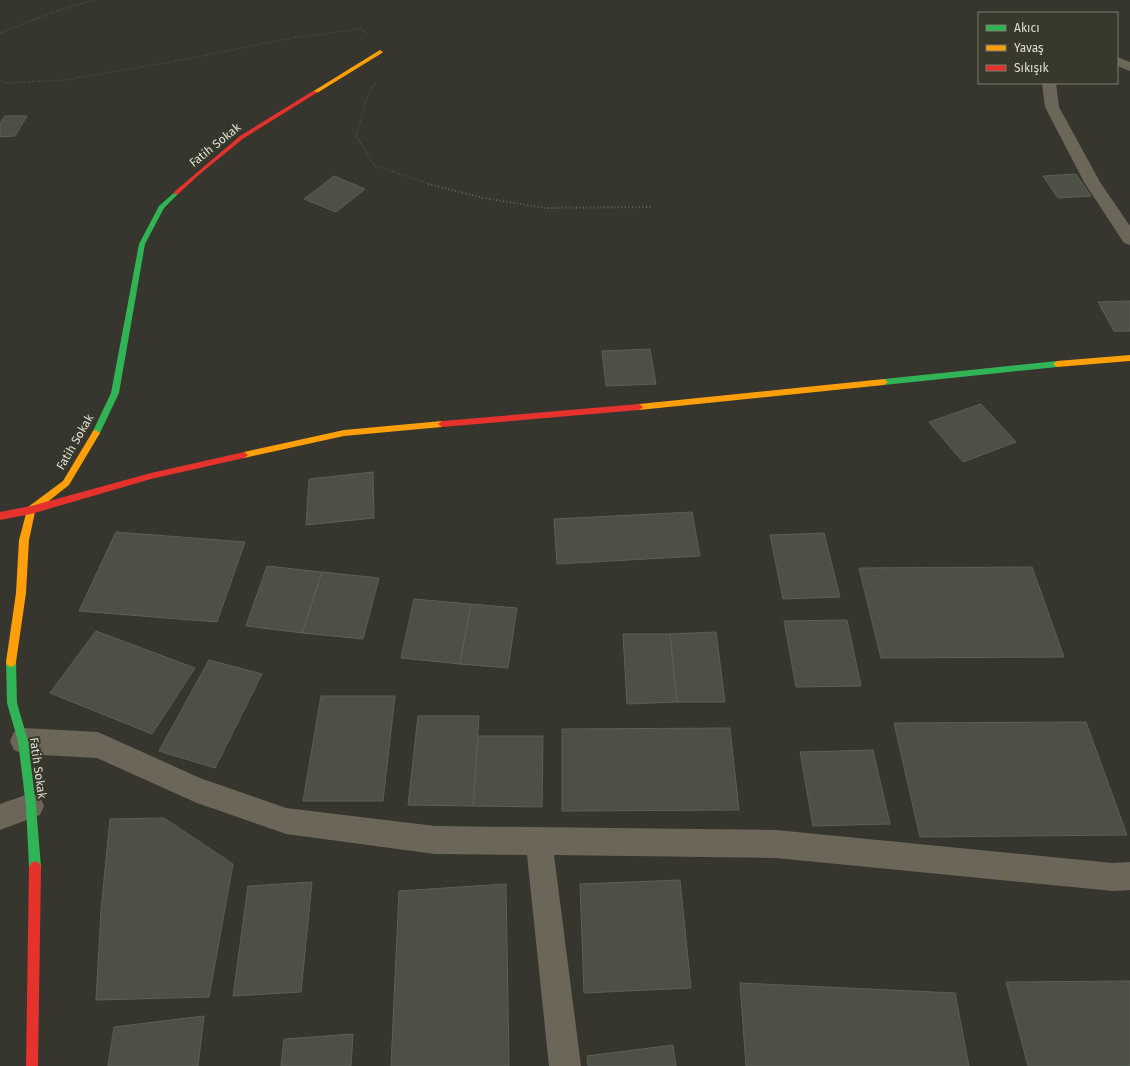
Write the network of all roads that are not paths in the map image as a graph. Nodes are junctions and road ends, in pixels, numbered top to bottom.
1 (380, 52) road end
2 (1118, 61) edge
3 (1130, 67) edge
4 (1048, 84) edge
5 (1130, 239) edge
6 (1130, 358) edge
7 (31, 510) junction
8 (0, 516) edge
9 (23, 741) junction
10 (31, 806) junction
11 (0, 817) edge
12 (540, 842) junction
13 (1130, 876) edge
14 (32, 1066) edge
15 (565, 1066) edge

1 - 7 street, Fatih Sokak
2 - 3 street
4 - 5 street
6 - 7 street
7 - 8 street
7 - 9 street, Fatih Sokak
9 - 10 street, Fatih Sokak
9 - 12 street
10 - 11 street
10 - 14 street, Fatih Sokak
12 - 13 street
12 - 15 street

